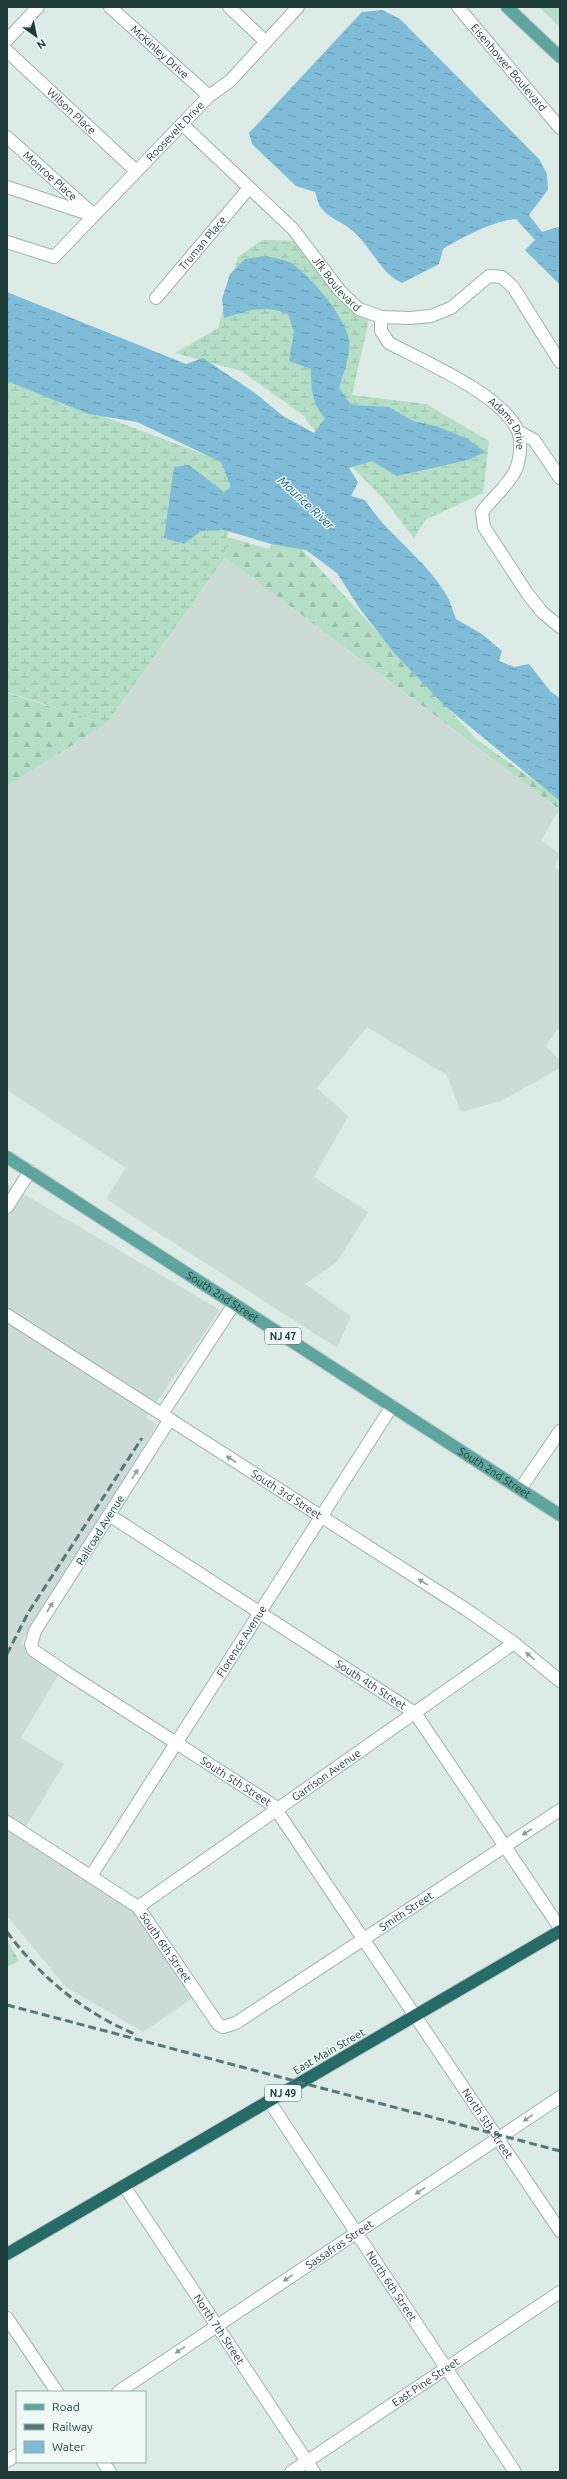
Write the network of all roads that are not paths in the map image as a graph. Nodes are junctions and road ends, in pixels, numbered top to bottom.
1 (38, 7) edge
2 (110, 7) edge
3 (229, 7) edge
4 (298, 7) edge
5 (458, 7) edge
6 (507, 7) edge
7 (7, 40) edge
8 (266, 42) junction
9 (7, 51) edge
10 (560, 57) edge
11 (208, 96) junction
12 (182, 124) junction
13 (560, 128) edge
14 (7, 137) edge
15 (136, 172) junction
16 (7, 187) edge
17 (249, 188) junction
18 (94, 215) junction
19 (7, 242) edge
20 (156, 298) dead end
21 (382, 317) junction
22 (560, 362) edge
23 (519, 432) junction
24 (560, 478) edge
25 (560, 627) edge
26 (7, 1157) edge
27 (30, 1171) junction
28 (7, 1207) edge
29 (234, 1304) junction
30 (7, 1315) edge
31 (392, 1406) junction
32 (166, 1417) junction
33 (560, 1431) edge
34 (520, 1489) junction
35 (560, 1515) edge
36 (109, 1516) junction
37 (321, 1518) junction
38 (260, 1613) junction
39 (31, 1641) joint
40 (514, 1642) junction
41 (560, 1681) edge
42 (415, 1713) junction
43 (177, 1743) junction
44 (278, 1810) junction
45 (560, 1810) edge
46 (7, 1822) edge
47 (506, 1846) junction
48 (91, 1876) junction
49 (138, 1907) junction
50 (560, 1928) edge
51 (560, 1931) edge
52 (365, 1939) junction
53 (254, 2012) joint
54 (416, 2016) junction
55 (560, 2097) edge
56 (269, 2101) junction
57 (498, 2138) junction
58 (124, 2186) junction
59 (560, 2231) edge
60 (356, 2233) junction
61 (7, 2254) edge
62 (560, 2292) edge
63 (7, 2318) edge
64 (216, 2326) junction
65 (447, 2368) junction
66 (56, 2391) edge
67 (119, 2391) edge
68 (16, 2456) edge
69 (7, 2461) edge
70 (307, 2462) junction
71 (104, 2463) edge
72 (110, 2472) edge
73 (291, 2472) edge
74 (314, 2472) edge
75 (515, 2472) edge

1 - 7 street
2 - 11 street, McKinley Drive
3 - 8 street
4 - 8 street, Roosevelt Drive
5 - 13 street, Eisenhower Boulevard
6 - 10 main road
8 - 11 street, Roosevelt Drive
9 - 15 street, Wilson Place
11 - 12 street, Roosevelt Drive
12 - 15 street, Roosevelt Drive
12 - 17 street, Jfk Boulevard
14 - 18 street, Monroe Place
15 - 18 street, Roosevelt Drive
16 - 18 street
17 - 20 street, Truman Place
17 - 21 street, Jfk Boulevard
18 - 19 street, Roosevelt Drive
21 - 22 street, Jfk Boulevard
21 - 23 street, Adams Drive
23 - 24 street
23 - 25 street, Adams Drive
26 - 27 main road, South 2nd Street / NJ 47
27 - 28 street
27 - 29 main road, South 2nd Street / NJ 47
29 - 31 main road, South 2nd Street / NJ 47
29 - 32 street, Railroad Avenue
30 - 32 street, South 3rd Street
31 - 34 main road, South 2nd Street / NJ 47
31 - 37 street, Florence Avenue
36 -> 32 street, Railroad Avenue
37 -> 32 street, South 3rd Street
33 - 34 street
34 - 35 main road, South 2nd Street / NJ 47
36 - 38 street, South 4th Street
39 -> 36 street, Railroad Avenue
37 - 38 street, Florence Avenue
40 -> 37 street, South 3rd Street
38 - 42 street, South 4th Street
38 - 43 street, Florence Avenue
39 - 43 street, South 5th Street
41 -> 40 street, South 3rd Street
40 - 42 street, Garrison Avenue
42 - 44 street, Garrison Avenue
42 - 47 street, South 4th Street
43 - 44 street, South 5th Street
43 - 48 street, Florence Avenue
44 - 49 street, Garrison Avenue
44 - 52 street, South 5th Street
45 -> 47 street, Smith Street
46 - 48 street, South 6th Street
47 - 50 street, South 4th Street
47 - 52 street, Smith Street
48 - 49 street, South 6th Street
49 - 53 street, South 6th Street
51 - 54 highway, East Main Street / NJ 49
52 - 53 street, Smith Street
52 - 54 street, South 5th Street
54 - 56 highway, East Main Street / NJ 49
54 - 57 street, North 5th Street
55 -> 57 street, Sassafras Street
56 - 58 highway, East Main Street / NJ 49
56 - 60 street, North 6th Street
57 - 59 street, North 5th Street
57 -> 60 street, Sassafras Street
58 - 61 highway, East Main Street / NJ 49
58 - 64 street, North 7th Street
60 -> 64 street, Sassafras Street
60 - 65 street, North 6th Street
62 - 65 street, East Pine Street
63 - 66 street
64 -> 67 street, Sassafras Street
64 - 70 street, North 7th Street
65 - 70 street, East Pine Street
65 - 75 street, North 6th Street
68 - 69 street
70 - 73 street, East Pine Street
70 - 74 street, North 7th Street
71 - 72 street

